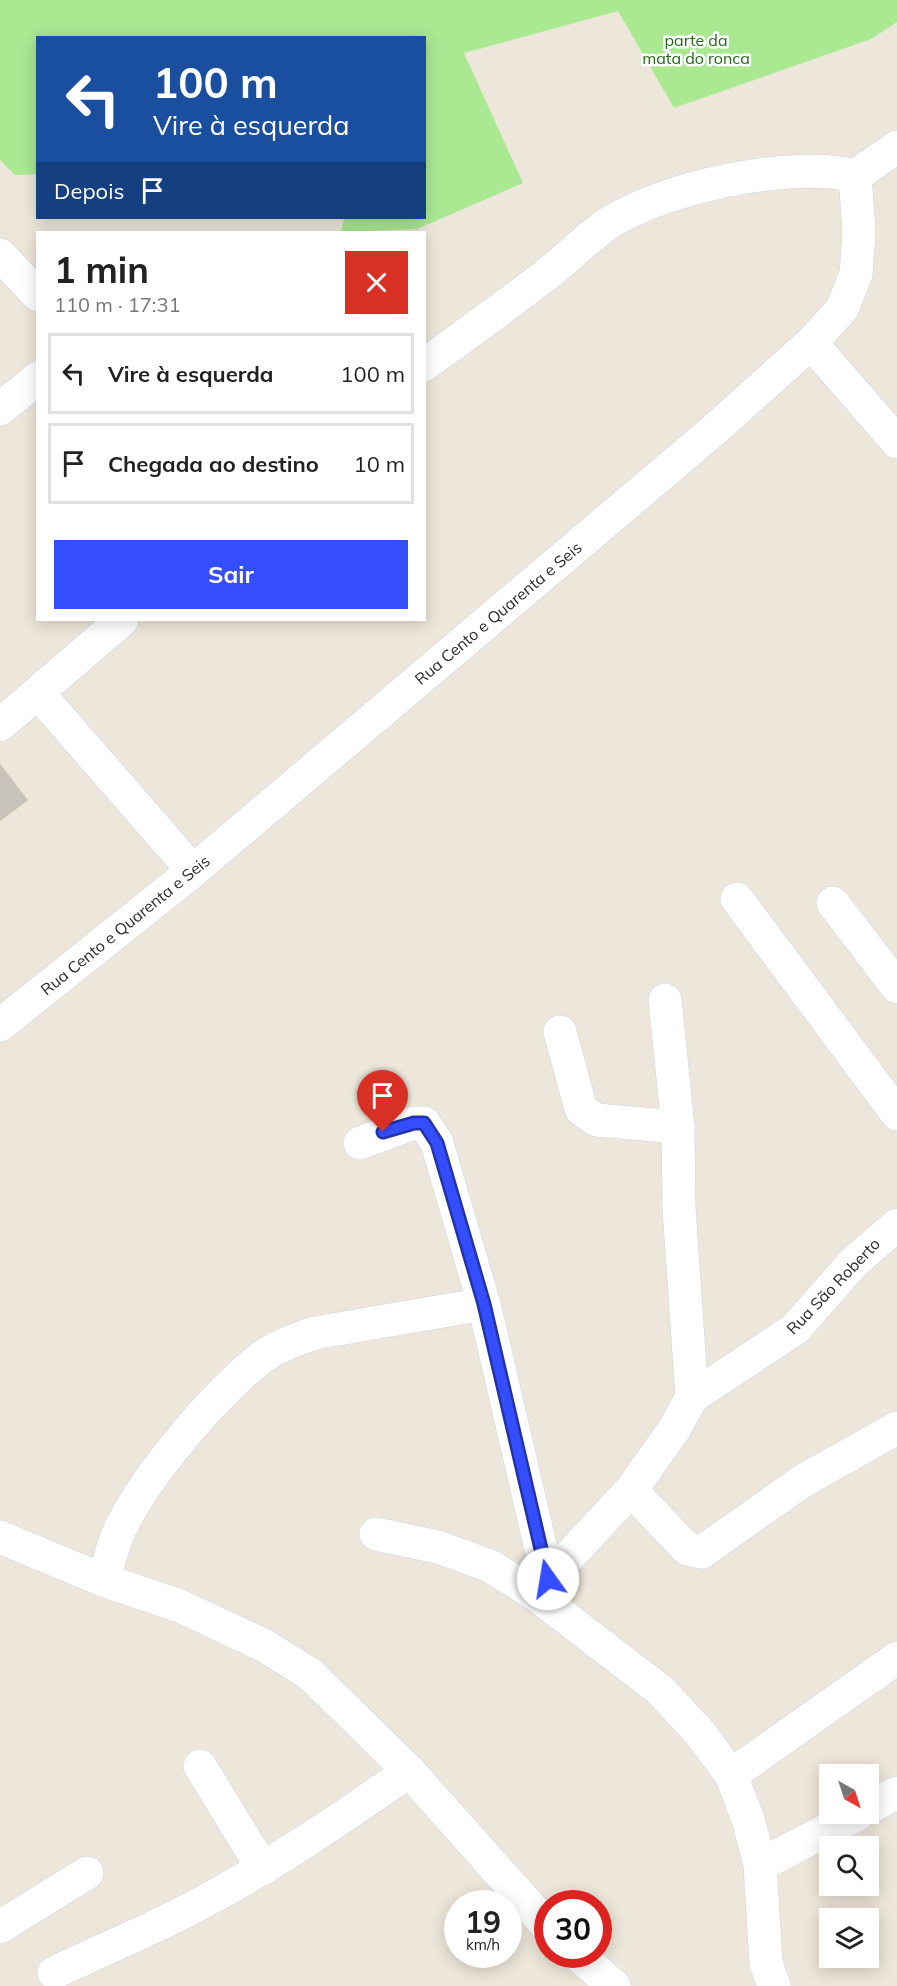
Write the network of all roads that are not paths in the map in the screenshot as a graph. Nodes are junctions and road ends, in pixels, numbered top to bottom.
1 (897, 147) edge
2 (855, 176) junction
3 (0, 255) edge
4 (36, 293) edge
5 (811, 344) junction
6 (426, 364) edge
7 (36, 380) edge
8 (0, 409) edge
9 (897, 442) edge
10 (121, 621) edge
11 (38, 693) junction
12 (0, 725) edge
13 (193, 871) junction
14 (737, 899) dead end
15 (833, 903) dead end
16 (897, 987) edge
17 (665, 1000) dead end
18 (0, 1025) edge
19 (560, 1032) dead end
20 (897, 1114) edge
21 (678, 1127) junction
22 (360, 1143) dead end
23 (897, 1225) edge
24 (484, 1304) junction
25 (692, 1397) junction
26 (897, 1428) edge
27 (631, 1490) junction
28 (376, 1534) dead end
29 (6, 1549) edge
30 (103, 1580) junction
31 (542, 1587) junction
32 (897, 1658) edge
33 (200, 1766) dead end
34 (409, 1771) junction
35 (731, 1775) junction
36 (897, 1793) edge
37 (879, 1802) edge
38 (839, 1824) edge
39 (760, 1865) junction
40 (263, 1869) junction
41 (87, 1873) dead end
42 (534, 1911) edge
43 (0, 1927) edge
44 (593, 1968) edge
45 (54, 1973) dead end
46 (614, 1986) edge
47 (774, 1986) edge

1 - 2 street
2 - 5 street, Rua Cento e Quarenta e Seis
2 - 6 street
3 - 4 street
5 - 9 street
5 - 13 street, Rua Cento e Quarenta e Seis
7 - 8 street
10 - 11 street
11 - 12 street
11 - 13 street
13 - 18 street, Rua Cento e Quarenta e Seis
14 - 20 street
15 - 16 street
17 - 21 street
19 - 21 street
21 - 25 street
22 - 24 street
23 - 25 street, Rua São Roberto
24 - 30 street
24 - 31 street
25 - 27 street, Rua São Roberto
26 - 27 street
27 - 31 street, Rua São Roberto
28 - 31 street
29 - 30 street
30 - 34 street
31 - 35 street
32 - 35 street
33 - 40 street
34 - 40 street
34 - 42 street
35 - 39 street
36 - 37 street
38 - 39 street
39 - 47 street
40 - 45 street
41 - 43 street
44 - 46 street

